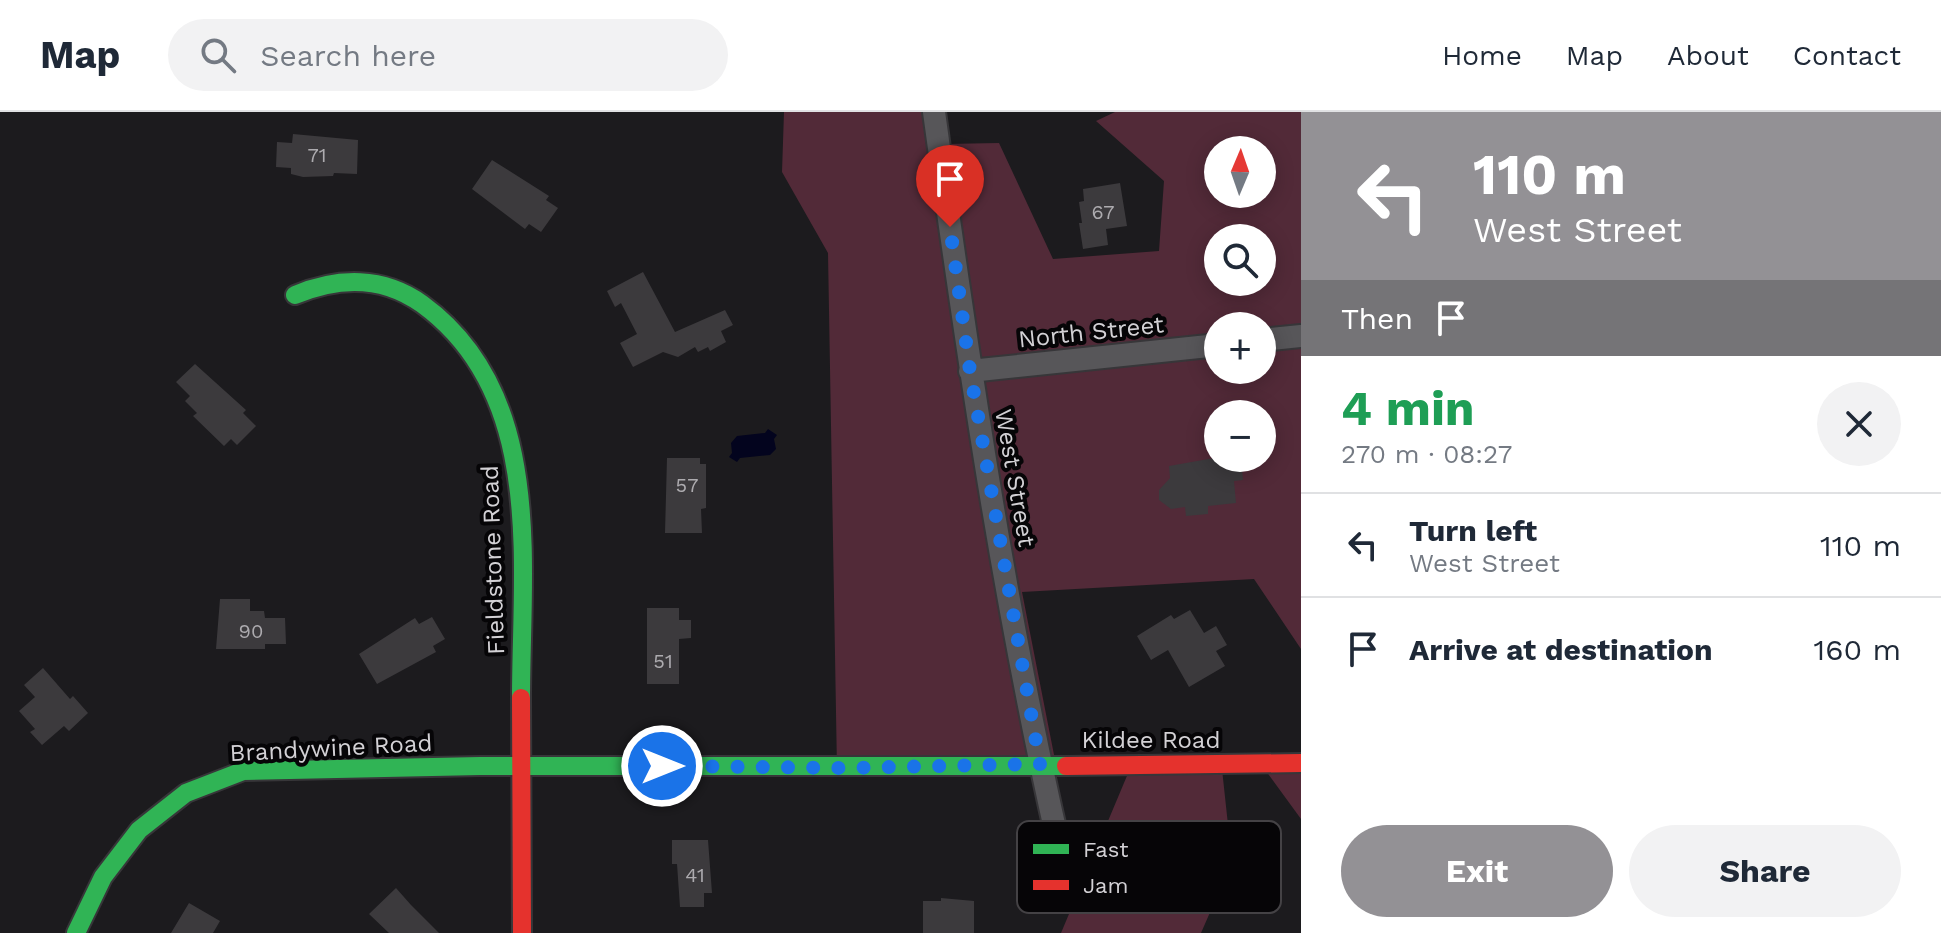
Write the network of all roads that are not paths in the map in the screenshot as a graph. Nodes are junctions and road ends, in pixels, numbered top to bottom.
1 (934, 112) edge
2 (295, 295) dead end
3 (1301, 336) edge
4 (1276, 339) edge
5 (1204, 346) edge
6 (970, 371) junction
7 (1301, 763) edge
8 (1040, 764) junction
9 (521, 766) junction
10 (1053, 821) edge
11 (76, 933) edge
12 (522, 933) edge

1 - 6 street, West Street
2 - 9 street, Fieldstone Road
3 - 4 street
5 - 6 street, North Street
6 - 8 street, West Street
7 - 8 street, Kildee Road
8 - 9 street, Kildee Road
8 - 10 street, West Street
9 - 11 street, Brandywine Road
9 - 12 street, Fieldstone Road

